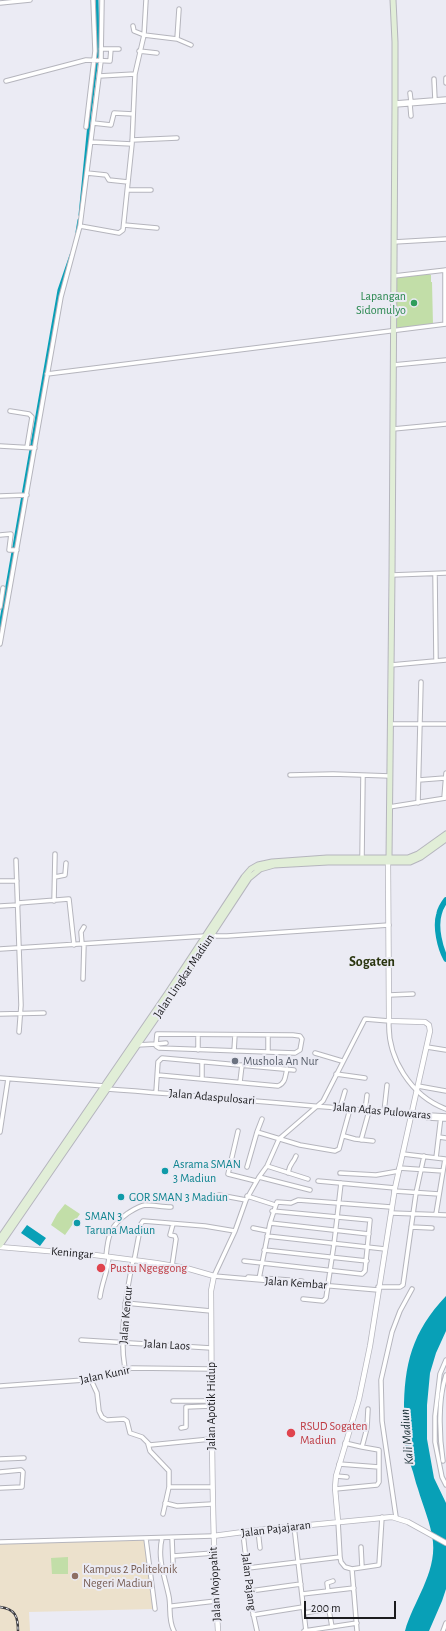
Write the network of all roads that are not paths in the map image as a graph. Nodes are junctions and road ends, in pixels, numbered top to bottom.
1 (30, 0) edge
2 (93, 0) edge
3 (102, 0) edge
4 (146, 0) edge
5 (393, 0) edge
6 (0, 3) edge
7 (179, 9) dead end
8 (133, 26) dead end
9 (144, 35) junction
10 (177, 39) junction
11 (191, 45) dead end
12 (102, 49) junction
13 (112, 49) junction
14 (119, 49) dead end
15 (139, 52) junction
16 (157, 53) dead end
17 (97, 60) junction
18 (136, 74) junction
19 (99, 76) junction
20 (446, 78) edge
21 (434, 79) dead end
22 (6, 81) dead end
23 (446, 84) edge
24 (410, 93) dead end
25 (435, 100) junction
26 (446, 100) edge
27 (411, 103) junction
28 (395, 104) junction
29 (133, 114) junction
30 (411, 116) dead end
31 (93, 123) junction
32 (86, 127) dead end
33 (177, 138) dead end
34 (91, 142) junction
35 (132, 142) junction
36 (87, 173) junction
37 (128, 182) junction
38 (128, 190) junction
39 (151, 190) dead end
40 (124, 225) junction
41 (80, 226) junction
42 (157, 228) dead end
43 (446, 239) edge
44 (394, 242) junction
45 (445, 270) edge
46 (394, 276) junction
47 (445, 324) edge
48 (394, 331) junction
49 (446, 360) edge
50 (393, 365) junction
51 (47, 374) junction
52 (10, 411) dead end
53 (446, 424) edge
54 (393, 429) junction
55 (0, 446) edge
56 (31, 447) junction
57 (24, 494) junction
58 (0, 496) edge
59 (0, 535) edge
60 (16, 550) junction
61 (446, 573) edge
62 (392, 574) junction
63 (435, 574) junction
64 (3, 588) dead end
65 (0, 607) edge
66 (0, 643) edge
67 (436, 660) junction
68 (446, 660) edge
69 (391, 665) junction
70 (421, 682) dead end
71 (391, 724) junction
72 (420, 724) junction
73 (446, 724) edge
74 (446, 773) edge
75 (290, 775) dead end
76 (362, 776) junction
77 (390, 776) junction
78 (445, 778) edge
79 (419, 780) junction
80 (445, 798) edge
81 (418, 803) junction
82 (389, 807) junction
83 (446, 834) edge
84 (446, 838) edge
85 (55, 854) dead end
86 (362, 858) junction
87 (16, 860) dead end
88 (388, 860) junction
89 (66, 863) dead end
90 (55, 877) junction
91 (0, 881) edge
92 (17, 881) junction
93 (54, 901) junction
94 (18, 904) junction
95 (0, 906) edge
96 (389, 925) junction
97 (84, 927) dead end
98 (212, 934) junction
99 (205, 936) junction
100 (83, 944) junction
101 (74, 945) junction
102 (19, 948) junction
103 (0, 949) edge
104 (83, 979) dead end
105 (178, 981) junction
106 (413, 994) dead end
107 (389, 995) junction
108 (19, 1013) junction
109 (44, 1013) dead end
110 (0, 1014) edge
111 (389, 1021) junction
112 (19, 1032) dead end
113 (166, 1034) junction
114 (198, 1035) junction
115 (235, 1035) junction
116 (268, 1035) junction
117 (166, 1043) junction
118 (156, 1044) junction
119 (137, 1045) junction
120 (426, 1047) junction
121 (166, 1048) junction
122 (198, 1050) junction
123 (446, 1050) edge
124 (234, 1051) junction
125 (268, 1052) junction
126 (315, 1053) dead end
127 (202, 1062) junction
128 (342, 1062) junction
129 (242, 1065) junction
130 (287, 1069) junction
131 (294, 1070) dead end
132 (336, 1074) junction
133 (158, 1075) junction
134 (0, 1078) edge
135 (365, 1078) dead end
136 (8, 1079) junction
137 (202, 1079) junction
138 (240, 1082) junction
139 (387, 1085) dead end
140 (106, 1087) junction
141 (417, 1088) junction
142 (345, 1091) dead end
143 (446, 1091) edge
144 (156, 1092) junction
145 (367, 1095) dead end
146 (318, 1106) junction
147 (340, 1108) junction
148 (350, 1109) junction
149 (446, 1109) edge
150 (367, 1111) junction
151 (384, 1112) junction
152 (412, 1115) junction
153 (441, 1117) junction
154 (446, 1118) edge
155 (262, 1119) dead end
156 (238, 1131) dead end
157 (0, 1132) edge
158 (258, 1132) junction
159 (344, 1136) junction
160 (439, 1137) junction
161 (446, 1138) edge
162 (279, 1139) junction
163 (361, 1140) junction
164 (373, 1141) dead end
165 (403, 1154) junction
166 (296, 1156) dead end
167 (424, 1156) junction
168 (436, 1158) junction
169 (445, 1159) edge
170 (268, 1166) junction
171 (247, 1167) dead end
172 (399, 1169) junction
173 (422, 1169) junction
174 (443, 1171) junction
175 (288, 1173) junction
176 (340, 1173) dead end
177 (259, 1177) junction
178 (308, 1179) dead end
179 (256, 1181) junction
180 (318, 1181) dead end
181 (340, 1183) junction
182 (310, 1190) dead end
183 (394, 1190) junction
184 (416, 1193) junction
185 (439, 1194) junction
186 (32, 1195) junction
187 (219, 1195) dead end
188 (246, 1198) junction
189 (292, 1203) junction
190 (339, 1203) junction
191 (275, 1205) junction
192 (171, 1207) dead end
193 (391, 1210) junction
194 (272, 1212) junction
195 (290, 1213) junction
196 (413, 1213) junction
197 (436, 1214) junction
198 (446, 1215) edge
199 (338, 1217) junction
200 (173, 1224) junction
201 (270, 1224) junction
202 (411, 1227) junction
203 (253, 1228) dead end
204 (432, 1228) dead end
205 (235, 1231) junction
206 (268, 1231) junction
207 (336, 1231) junction
208 (369, 1234) junction
209 (267, 1236) junction
210 (0, 1238) edge
211 (334, 1244) junction
212 (0, 1246) edge
213 (368, 1247) junction
214 (385, 1249) junction
215 (264, 1250) junction
216 (108, 1257) junction
217 (332, 1257) junction
218 (133, 1261) junction
219 (244, 1261) dead end
220 (367, 1261) junction
221 (261, 1263) junction
222 (172, 1266) junction
223 (330, 1270) junction
224 (214, 1275) junction
225 (259, 1279) junction
226 (328, 1284) junction
227 (379, 1289) junction
228 (412, 1289) dead end
229 (100, 1296) dead end
230 (303, 1299) dead end
231 (125, 1303) junction
232 (211, 1311) junction
233 (81, 1340) dead end
234 (123, 1343) junction
235 (211, 1348) junction
236 (446, 1360) edge
237 (125, 1369) junction
238 (211, 1369) junction
239 (446, 1375) edge
240 (91, 1380) junction
241 (0, 1386) edge
242 (173, 1401) dead end
243 (211, 1403) junction
244 (368, 1409) dead end
245 (181, 1428) dead end
246 (211, 1438) junction
247 (148, 1444) junction
248 (345, 1444) junction
249 (362, 1447) junction
250 (24, 1458) dead end
251 (0, 1459) edge
252 (443, 1461) dead end
253 (339, 1464) junction
254 (379, 1467) junction
255 (0, 1472) edge
256 (336, 1476) junction
257 (347, 1477) dead end
258 (446, 1485) edge
259 (169, 1487) junction
260 (212, 1487) junction
261 (0, 1488) edge
262 (336, 1489) junction
263 (165, 1503) junction
264 (212, 1504) junction
265 (163, 1514) dead end
266 (382, 1517) junction
267 (396, 1517) junction
268 (338, 1521) junction
269 (294, 1526) junction
270 (258, 1530) junction
271 (242, 1533) junction
272 (213, 1536) junction
273 (162, 1538) junction
274 (172, 1538) junction
275 (146, 1539) junction
276 (0, 1542) edge
277 (446, 1543) edge
278 (362, 1547) dead end
279 (260, 1548) dead end
280 (214, 1553) junction
281 (173, 1556) junction
282 (340, 1557) junction
283 (298, 1562) junction
284 (173, 1563) dead end
285 (362, 1567) junction
286 (248, 1568) junction
287 (352, 1569) junction
288 (333, 1581) dead end
289 (301, 1584) junction
290 (354, 1588) junction
291 (328, 1591) junction
292 (250, 1592) junction
293 (302, 1594) junction
294 (216, 1601) junction
295 (172, 1606) dead end
296 (303, 1607) junction
297 (155, 1610) dead end
298 (304, 1613) junction
299 (253, 1615) junction
300 (357, 1623) junction
301 (446, 1623) edge
302 (332, 1627) junction
303 (174, 1631) edge
304 (218, 1631) edge
305 (257, 1631) edge
306 (305, 1631) edge
307 (357, 1631) edge
308 (443, 1631) edge

1 - 6 street
2 - 17 street
3 - 12 street
4 - 9 street
5 - 28 main road
7 - 10 street
8 - 9 street
9 - 10 street
9 - 15 street
10 - 11 street
12 - 13 street
12 - 17 street
13 - 14 street
13 - 17 street
15 - 16 street
15 - 18 street
17 - 19 street
17 - 22 street
17 - 32 street
18 - 19 street
18 - 29 street
19 - 31 street
20 - 23 street
21 - 25 street
24 - 27 street
25 - 26 street
25 - 27 street
26 - 27 street
27 - 28 street
27 - 30 street
28 - 44 main road
29 - 31 street
29 - 35 street
31 - 34 street
33 - 35 street
34 - 35 street
34 - 36 street
35 - 37 street
36 - 37 street
36 - 41 street
37 - 38 street
38 - 39 street
38 - 40 street
40 - 41 street
40 - 42 street
41 - 51 street
43 - 44 street
44 - 46 main road
45 - 46 street
45 - 47 street
46 - 48 main road
47 - 48 street
48 - 50 main road
48 - 51 street
49 - 50 street
50 - 54 main road
51 - 56 street
52 - 56 street
53 - 54 street
54 - 62 main road
55 - 56 street
56 - 57 street
57 - 58 street
57 - 60 street
59 - 60 street
60 - 66 street
61 - 63 street
62 - 63 street
62 - 69 main road
63 - 67 street
64 - 65 street
67 - 68 street
67 - 69 street
69 - 71 main road
70 - 72 street
71 - 72 street
71 - 77 main road
72 - 73 street
72 - 79 street
74 - 78 street
75 - 76 street
76 - 77 street
76 - 86 street
77 - 82 main road
78 - 79 street
78 - 80 street
79 - 81 street
80 - 81 street
81 - 82 street
82 - 88 main road
83 - 88 main road, Jalan Lingkar Madiun
84 - 88 main road, Jalan Lingkar Madiun
85 - 90 street
86 - 88 main road, Jalan Lingkar Madiun
86 - 99 main road, Jalan Lingkar Madiun
87 - 92 street
88 - 96 street
88 - 98 main road, Jalan Lingkar Madiun
89 - 90 street
90 - 93 street
91 - 92 street
92 - 94 street
93 - 94 street
93 - 101 street
94 - 95 street
94 - 102 street
96 - 98 street
96 - 107 street
97 - 100 street
98 - 105 main road, Jalan Lingkar Madiun
99 - 100 street
99 - 105 main road, Jalan Lingkar Madiun
100 - 101 street
100 - 104 street
101 - 102 street
102 - 103 street
102 - 108 street
105 - 119 main road, Jalan Lingkar Madiun
105 - 140 main road, Jalan Lingkar Madiun
106 - 107 street
107 - 111 street
108 - 109 street
108 - 110 street
108 - 112 street
111 - 120 street
111 - 128 street
111 - 141 street
113 - 114 street
113 - 117 street
113 - 118 street
114 - 115 street
114 - 122 street
115 - 116 street
115 - 124 street
116 - 125 street
116 - 125 street
117 - 118 street
117 - 121 street
118 - 119 street
118 - 121 street
119 - 140 main road, Jalan Lingkar Madiun
120 - 123 street
120 - 141 street
121 - 122 street
122 - 124 street
124 - 125 street
126 - 128 street
127 - 129 street
127 - 133 street
127 - 137 street
128 - 132 street
129 - 130 street
129 - 138 street
130 - 131 street
130 - 138 street
132 - 135 street
132 - 146 street
133 - 137 street
133 - 144 street
134 - 136 street, Jalan Adaspulosari
136 - 140 street, Jalan Adaspulosari
136 - 157 street
137 - 138 street
139 - 151 street
140 - 144 street, Jalan Adaspulosari
140 - 186 main road, Jalan Lingkar Madiun
141 - 143 street
141 - 149 street
141 - 152 street
142 - 147 street
144 - 146 street, Jalan Adaspulosari
145 - 150 street
146 - 147 street, Jalan Adas Pulowaras
146 - 162 street
147 - 148 street, Jalan Adas Pulowaras
148 - 150 street, Jalan Adas Pulowaras
148 - 159 street
150 - 151 street, Jalan Adas Pulowaras
150 - 163 street
151 - 152 street, Jalan Adas Pulowaras
152 - 153 street, Jalan Adas Pulowaras
152 - 165 street
153 - 154 street, Jalan Adas Pulowaras
153 - 160 street
155 - 158 street
156 - 179 street
158 - 162 street
158 - 171 street
159 - 162 street
159 - 163 street
160 - 161 street
160 - 168 street
162 - 170 street
163 - 164 street
165 - 167 street
165 - 172 street
166 - 175 street
167 - 168 street
167 - 173 street
168 - 169 street
169 - 174 street
170 - 175 street
170 - 177 street
172 - 173 street
172 - 176 street
172 - 183 street
173 - 174 street
173 - 184 street
174 - 185 street
175 - 178 street
177 - 179 street
177 - 182 street
179 - 188 street
180 - 181 street
181 - 183 street
181 - 190 street
183 - 184 street
183 - 193 street
184 - 185 street
184 - 196 street
185 - 197 street
186 - 210 main road, Jalan Lingkar Madiun
186 - 212 main road, Jalan Lingkar Madiun
187 - 188 street
188 - 191 street
188 - 205 street
189 - 190 street
189 - 191 street
189 - 195 street
190 - 193 street
190 - 199 street
191 - 194 street
192 - 216 street
193 - 196 street
193 - 214 street
194 - 195 street
194 - 201 street
195 - 199 street
196 - 197 street
196 - 202 street
197 - 198 street
199 - 207 street
199 - 208 street
200 - 205 street
200 - 218 street, Jalan Kencur
200 - 222 street
201 - 206 street
201 - 207 street
202 - 204 street
202 - 227 street, Jalan Kembar
203 - 206 street
205 - 224 street
206 - 209 street
207 - 208 street
207 - 211 street
208 - 213 street
209 - 211 street
209 - 215 street
211 - 213 street
211 - 217 street
212 - 216 street, Keningar
213 - 214 street
213 - 220 street
214 - 227 street
215 - 217 street
215 - 221 street
216 - 218 street, Keningar
216 - 229 street
217 - 220 street
217 - 223 street
218 - 222 street, Keningar
218 - 231 street, Jalan Kencur
219 - 221 street
220 - 223 street
221 - 223 street
221 - 225 street
222 - 224 street, Keningar
223 - 226 street
224 - 225 street, Jalan Kembar
224 - 232 street, Jalan Apotik Hidup
225 - 226 street, Jalan Kembar
226 - 227 street, Jalan Kembar
226 - 230 street
227 - 248 street
228 - 267 street
231 - 232 street
231 - 234 street, Jalan Kencur
232 - 235 street, Jalan Apotik Hidup
233 - 234 street, Jalan Laos
234 - 235 street, Jalan Laos
234 - 237 street, Jalan Kencur
235 - 238 street, Jalan Apotik Hidup
236 - 258 street
237 - 238 street, Jalan Kunir
237 - 240 street, Jalan Kunir
238 - 243 street, Jalan Apotik Hidup
239 - 252 street
240 - 241 street, Jalan Kunir
240 - 247 street
242 - 243 street
243 - 245 street
243 - 246 street, Jalan Apotik Hidup
244 - 249 street
246 - 247 street
246 - 260 street, Jalan Apotik Hidup
247 - 259 street
248 - 249 street
248 - 253 street
249 - 254 street
250 - 251 street
253 - 254 street
253 - 256 street
254 - 262 street
255 - 261 street
256 - 257 street
256 - 262 street
259 - 260 street
259 - 263 street
260 - 264 street, Jalan Apotik Hidup
262 - 268 street
263 - 264 street
263 - 265 street
264 - 272 street, Jalan Apotik Hidup
266 - 267 street, Jalan Pajajaran
266 - 268 street, Jalan Pajajaran
266 - 285 street
267 - 277 street
268 - 269 street, Jalan Pajajaran
268 - 282 street
269 - 270 street, Jalan Pajajaran
269 - 283 street
270 - 271 street, Jalan Pajajaran
270 - 279 street
271 - 272 street, Jalan Pajajaran
271 - 286 street, Jalan Pajang
272 - 274 street
272 - 280 street, Jalan Mojopahit
273 - 274 street
273 - 275 street
273 - 303 street
274 - 281 street
275 - 276 street
275 - 297 street
278 - 285 street
280 - 281 street
280 - 294 street, Jalan Mojopahit
281 - 284 street
282 - 283 street
282 - 287 street
283 - 286 street
283 - 289 street
285 - 287 street
286 - 292 street, Jalan Pajang
287 - 290 street
288 - 291 street
289 - 292 street
289 - 293 street
290 - 291 street
290 - 300 street
291 - 293 street
292 - 299 street, Jalan Pajang
293 - 296 street
294 - 295 street
294 - 304 street, Jalan Mojopahit
296 - 298 street
296 - 299 street
298 - 302 street
298 - 306 street
299 - 305 street, Jalan Pajang
300 - 302 street
300 - 307 street
301 - 308 street
302 - 306 street

